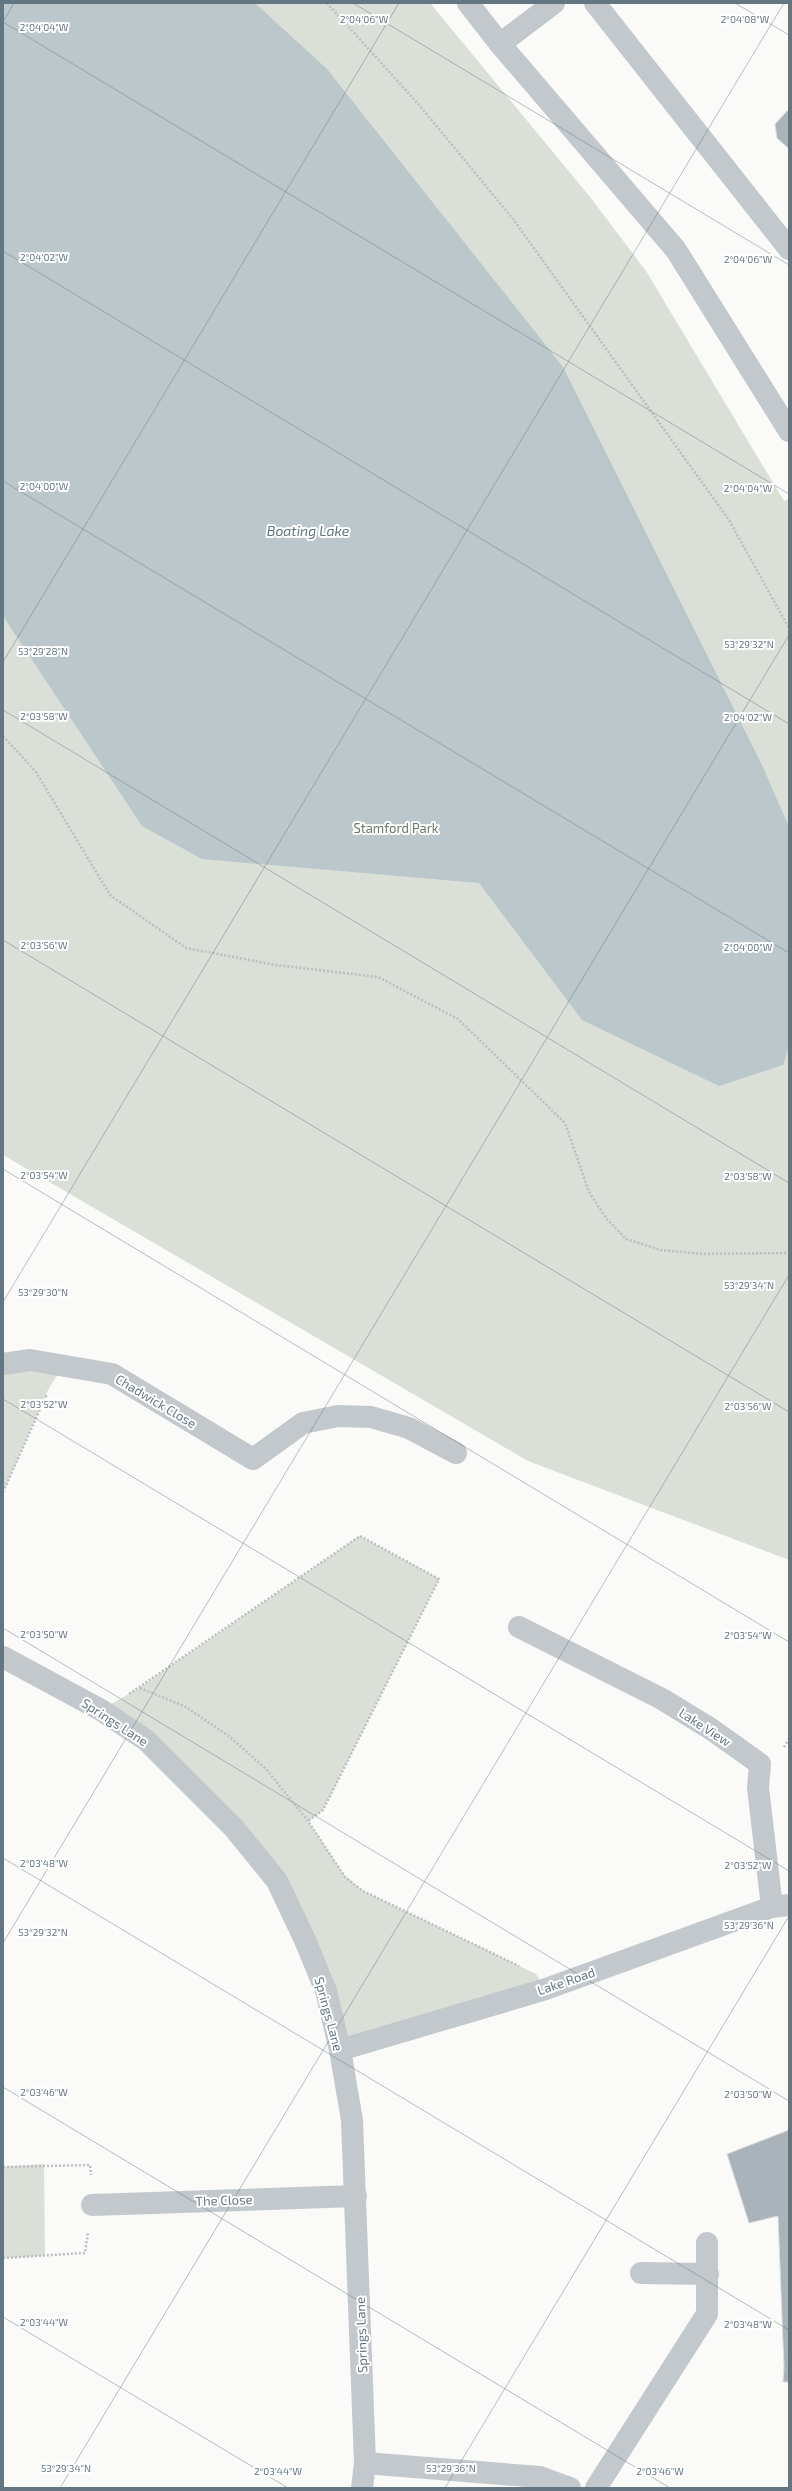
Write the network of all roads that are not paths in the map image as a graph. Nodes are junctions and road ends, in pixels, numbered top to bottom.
1 (468, 3) edge
2 (554, 3) edge
3 (595, 3) edge
4 (500, 44) junction
5 (789, 249) edge
6 (789, 431) edge
7 (3, 1364) edge
8 (456, 1453) dead end
9 (520, 1627) dead end
10 (3, 1658) edge
11 (780, 1906) edge
12 (340, 2050) junction
13 (356, 2196) junction
14 (92, 2205) road end
15 (707, 2243) dead end
16 (641, 2273) dead end
17 (708, 2274) junction
18 (365, 2463) junction
19 (362, 2488) edge
20 (570, 2488) edge
21 (596, 2488) edge

1 - 4 street
2 - 4 street
3 - 5 street
4 - 6 street
7 - 8 street, Chadwick Close
9 - 11 street, Lake View
10 - 12 street, Springs Lane
11 - 12 street, Lake Road
12 - 13 street, Springs Lane
13 - 14 street, The Close
13 - 18 street, Springs Lane
15 - 17 street
16 - 17 street
17 - 21 street
18 - 19 street, Springs Lane
18 - 20 street

